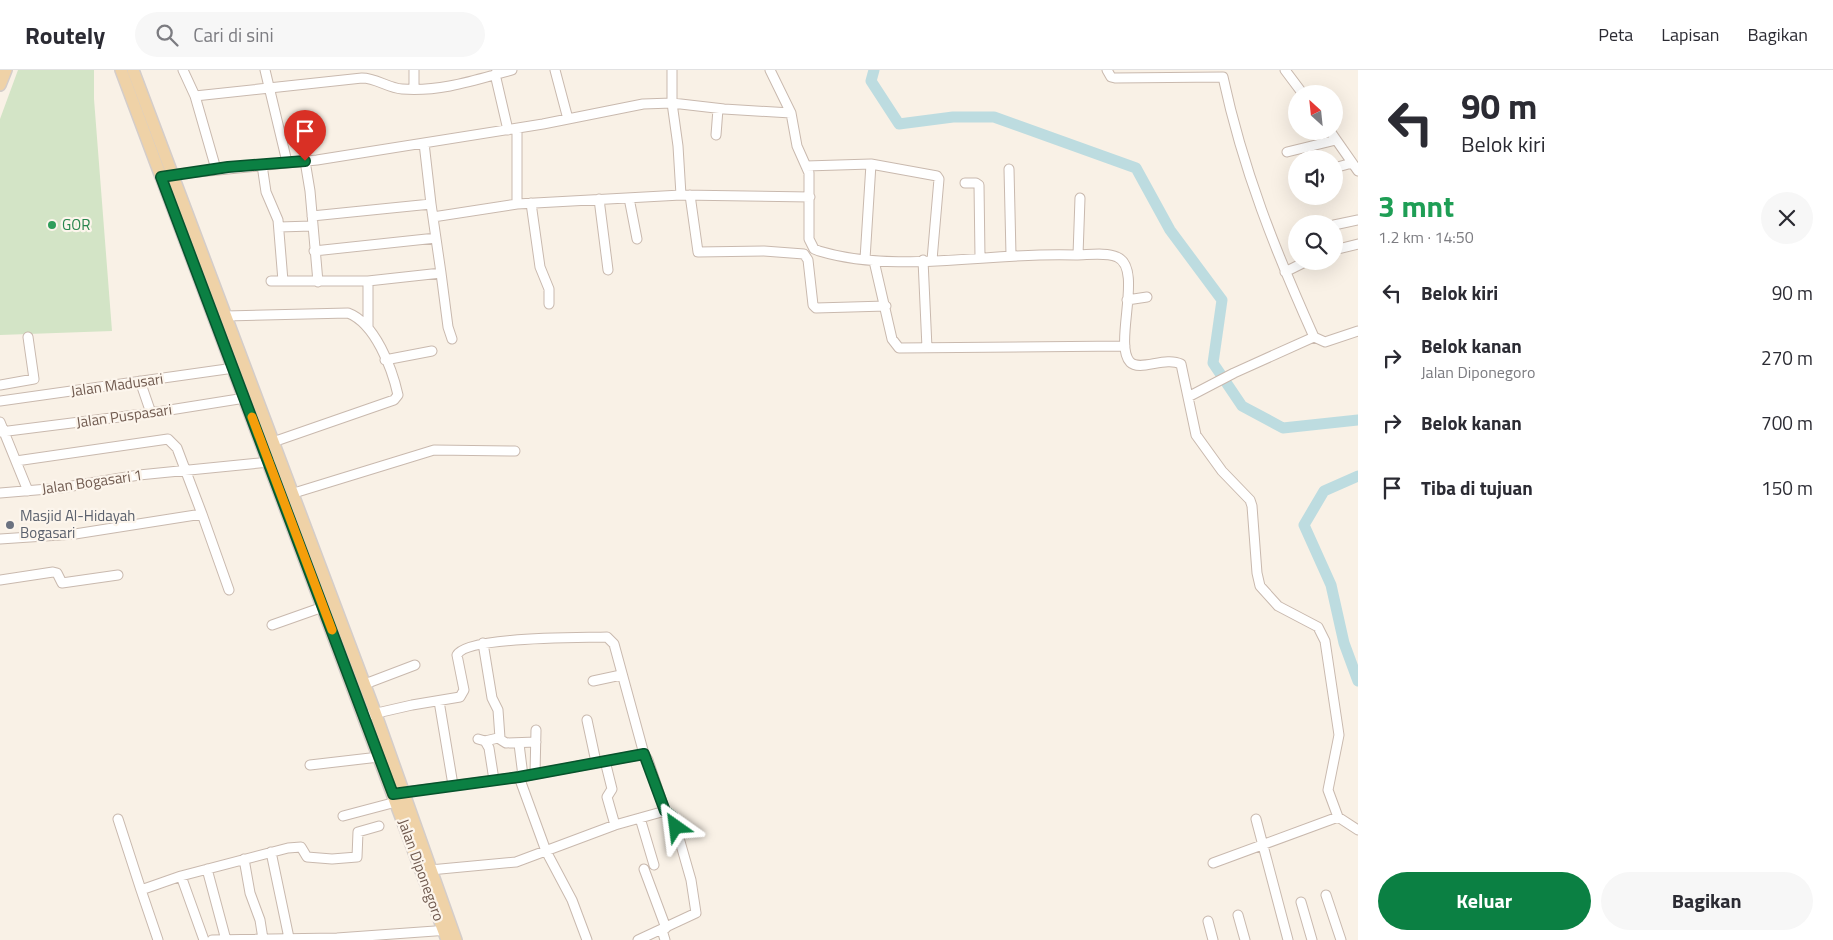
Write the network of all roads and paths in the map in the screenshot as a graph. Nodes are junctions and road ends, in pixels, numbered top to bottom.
1 (121, 70) edge
2 (133, 70) edge
3 (183, 70) edge
4 (265, 70) edge
5 (344, 70) edge
6 (414, 70) edge
7 (512, 70) edge
8 (555, 70) edge
9 (672, 70) edge
10 (770, 70) edge
11 (1107, 70) edge
12 (1285, 70) edge
13 (4, 73) edge
14 (498, 73) edge
15 (1126, 74) edge
16 (1224, 74) edge
17 (345, 80) junction
18 (0, 85) edge
19 (1296, 85) edge
20 (269, 87) junction
21 (414, 89) junction
22 (195, 96) junction
23 (672, 103) junction
24 (718, 109) junction
25 (792, 113) junction
26 (568, 119) junction
27 (512, 129) junction
28 (716, 135) dead end
29 (1336, 140) joint
30 (424, 143) junction
31 (1311, 150) edge
32 (305, 161) junction
33 (287, 162) junction
34 (871, 164) junction
35 (262, 165) junction
36 (806, 166) junction
37 (1355, 167) edge
38 (216, 169) junction
39 (1009, 169) dead end
40 (166, 176) junction
41 (966, 183) dead end
42 (685, 195) junction
43 (810, 197) junction
44 (629, 198) junction
45 (1080, 198) dead end
46 (598, 199) junction
47 (531, 203) junction
48 (430, 204) junction
49 (517, 204) junction
50 (312, 216) junction
51 (433, 217) junction
52 (1358, 220) edge
53 (1343, 223) edge
54 (312, 226) junction
55 (279, 227) junction
56 (436, 238) junction
57 (637, 239) dead end
58 (1358, 244) edge
59 (1343, 248) edge
60 (814, 249) junction
61 (314, 250) junction
62 (1011, 255) junction
63 (1078, 255) junction
64 (807, 256) junction
65 (980, 257) junction
66 (870, 260) junction
67 (927, 260) junction
68 (608, 270) dead end
69 (1289, 270) edge
70 (1285, 272) junction
71 (441, 273) junction
72 (271, 281) dead end
73 (368, 281) junction
74 (283, 282) junction
75 (318, 282) junction
76 (1147, 298) dead end
77 (1127, 300) junction
78 (549, 304) dead end
79 (886, 306) junction
80 (226, 316) junction
81 (368, 328) junction
82 (1358, 332) edge
83 (1314, 336) junction
84 (28, 337) dead end
85 (452, 339) dead end
86 (1126, 346) junction
87 (927, 348) junction
88 (432, 351) dead end
89 (385, 360) junction
90 (234, 368) junction
91 (140, 381) junction
92 (0, 385) edge
93 (1188, 397) junction
94 (245, 398) junction
95 (0, 400) edge
96 (152, 413) junction
97 (0, 422) edge
98 (2, 432) edge
99 (274, 442) junction
100 (515, 450) dead end
101 (16, 461) junction
102 (270, 462) junction
103 (185, 472) junction
104 (28, 491) junction
105 (0, 493) edge
106 (294, 493) junction
107 (202, 514) junction
108 (0, 539) edge
109 (118, 575) dead end
110 (0, 580) edge
111 (229, 590) dead end
112 (323, 607) junction
113 (272, 625) dead end
114 (483, 643) junction
115 (415, 666) dead end
116 (621, 674) junction
117 (593, 681) dead end
118 (365, 684) junction
119 (439, 701) junction
120 (376, 712) junction
121 (364, 716) junction
122 (587, 720) dead end
123 (536, 730) dead end
124 (500, 738) junction
125 (536, 742) junction
126 (519, 744) junction
127 (644, 754) junction
128 (379, 757) junction
129 (600, 762) junction
130 (310, 766) dead end
131 (535, 774) junction
132 (521, 777) junction
133 (494, 780) junction
134 (453, 785) junction
135 (398, 796) junction
136 (665, 811) junction
137 (343, 816) dead end
138 (1338, 817) junction
139 (640, 818) junction
140 (118, 819) dead end
141 (1256, 819) dead end
142 (616, 825) junction
143 (379, 826) dead end
144 (1358, 830) edge
145 (1262, 846) junction
146 (546, 851) junction
147 (271, 852) junction
148 (244, 859) junction
149 (1213, 863) dead end
150 (654, 865) dead end
151 (207, 869) junction
152 (644, 869) dead end
153 (430, 870) junction
154 (181, 876) junction
155 (141, 890) junction
156 (1326, 895) dead end
157 (1301, 902) dead end
158 (1238, 914) dead end
159 (1208, 921) dead end
160 (664, 929) junction
161 (450, 935) edge
162 (289, 938) junction
163 (370, 938) edge
164 (263, 939) junction
165 (324, 939) edge
166 (158, 940) edge
167 (204, 940) edge
168 (212, 940) edge
169 (226, 940) edge
170 (587, 940) edge
171 (638, 940) edge
172 (665, 940) edge
173 (1214, 940) edge
174 (1245, 940) edge
175 (1288, 940) edge
176 (1312, 940) edge
177 (1340, 940) edge

1 - 40 main road, Jalan Diponegoro
2 - 40 main road, Jalan Diponegoro
3 - 22 street
4 - 20 street
5 - 17 street
6 - 21 street
7 - 14 street
8 - 26 street
9 - 23 street
10 - 25 street
11 - 15 street
12 - 19 street
13 - 18 main road
14 - 21 street
14 - 27 street
15 - 16 street
16 - 70 street
17 - 20 street
17 - 21 street
20 - 22 street
20 - 33 street
22 - 38 street
23 - 24 street
23 - 26 street
23 - 42 street
24 - 25 street
24 - 28 street
25 - 36 street
26 - 27 street
27 - 30 street
27 - 49 street
29 - 31 street
29 - 37 street
30 - 32 street
30 - 48 street
32 - 33 street
32 - 50 street
33 - 35 street
34 - 36 street
34 - 66 street
34 - 67 street
35 - 38 street
35 - 55 street
36 - 43 street
38 - 40 street
39 - 62 street
40 - 80 main road, Jalan Diponegoro
40 - 90 main road, Jalan Diponegoro
41 - 65 street
42 - 43 street
42 - 44 street
42 - 64 street
43 - 60 street
44 - 46 street
44 - 57 street
45 - 63 street
46 - 47 street
46 - 68 street
47 - 49 street
47 - 78 street
48 - 50 street
48 - 51 street
49 - 51 street
50 - 54 street
51 - 56 street
52 - 53 street
54 - 55 street
54 - 61 street
55 - 74 street
56 - 61 street
56 - 71 street
58 - 59 street
60 - 64 street
60 - 66 street
61 - 75 street
62 - 63 street
62 - 65 street
63 - 77 street
64 - 79 street
65 - 67 street
66 - 67 street
66 - 79 street
67 - 87 street
69 - 70 street
70 - 83 street
71 - 73 street
71 - 85 street
72 - 74 street
73 - 75 street
73 - 81 street
74 - 75 street
76 - 77 street
77 - 86 street
79 - 87 street
80 - 81 street
80 - 99 main road, Jalan Diponegoro
81 - 89 street
82 - 83 street
83 - 93 street
84 - 92 street
86 - 87 street
86 - 93 street
88 - 89 street
89 - 99 street
90 - 91 street, Jalan Madusari
90 - 94 main road, Jalan Diponegoro
91 - 95 street, Jalan Madusari
91 - 96 street
93 - 138 street
94 - 96 street, Jalan Puspasari
94 - 102 main road, Jalan Diponegoro
96 - 98 street, Jalan Puspasari
97 - 98 street
98 - 101 street
99 - 106 main road, Jalan Diponegoro
100 - 106 street
101 - 103 street, Jalan Puspasari
101 - 104 street
102 - 103 street, Jalan Bogasari 1
102 - 112 main road, Jalan Diponegoro
103 - 104 street, Jalan Bogasari 1
103 - 107 street
104 - 105 street, Jalan Bogasari 1
106 - 118 main road, Jalan Diponegoro
107 - 108 street
107 - 111 street
109 - 110 street
112 - 113 street
112 - 121 main road, Jalan Diponegoro
114 - 116 street
114 - 119 street
114 - 124 street
115 - 118 street
116 - 117 street
116 - 127 street
118 - 120 main road, Jalan Diponegoro
119 - 120 street
119 - 134 street
120 - 121 street
120 - 135 main road, Jalan Diponegoro
121 - 128 main road, Jalan Diponegoro
122 - 129 street
123 - 125 street
124 - 126 street
124 - 133 street
125 - 126 street
125 - 131 street
126 - 132 street
127 - 129 street
127 - 136 street
128 - 130 street
128 - 135 main road, Jalan Diponegoro
129 - 131 street
129 - 142 street
131 - 132 street
132 - 133 street
132 - 146 street
133 - 134 street
134 - 135 street
135 - 137 street
135 - 153 main road, Jalan Diponegoro
135 - 161 main road, Jalan Diponegoro
136 - 139 street
136 - 160 street
138 - 144 street
138 - 145 street
139 - 142 street
139 - 150 street
140 - 155 street
141 - 145 street
142 - 146 street
143 - 147 street
145 - 149 street
145 - 175 street
146 - 153 street
146 - 170 street
147 - 148 street
147 - 162 street
148 - 151 street
148 - 164 street
151 - 154 street
151 - 169 street
152 - 160 street
153 - 161 main road, Jalan Diponegoro
154 - 155 street
154 - 167 street
155 - 166 street
156 - 177 street
157 - 176 street
158 - 174 street
159 - 173 street
160 - 171 street
160 - 172 street
161 - 163 street
162 - 164 street
162 - 165 street
163 - 165 street
164 - 169 street
168 - 169 street

